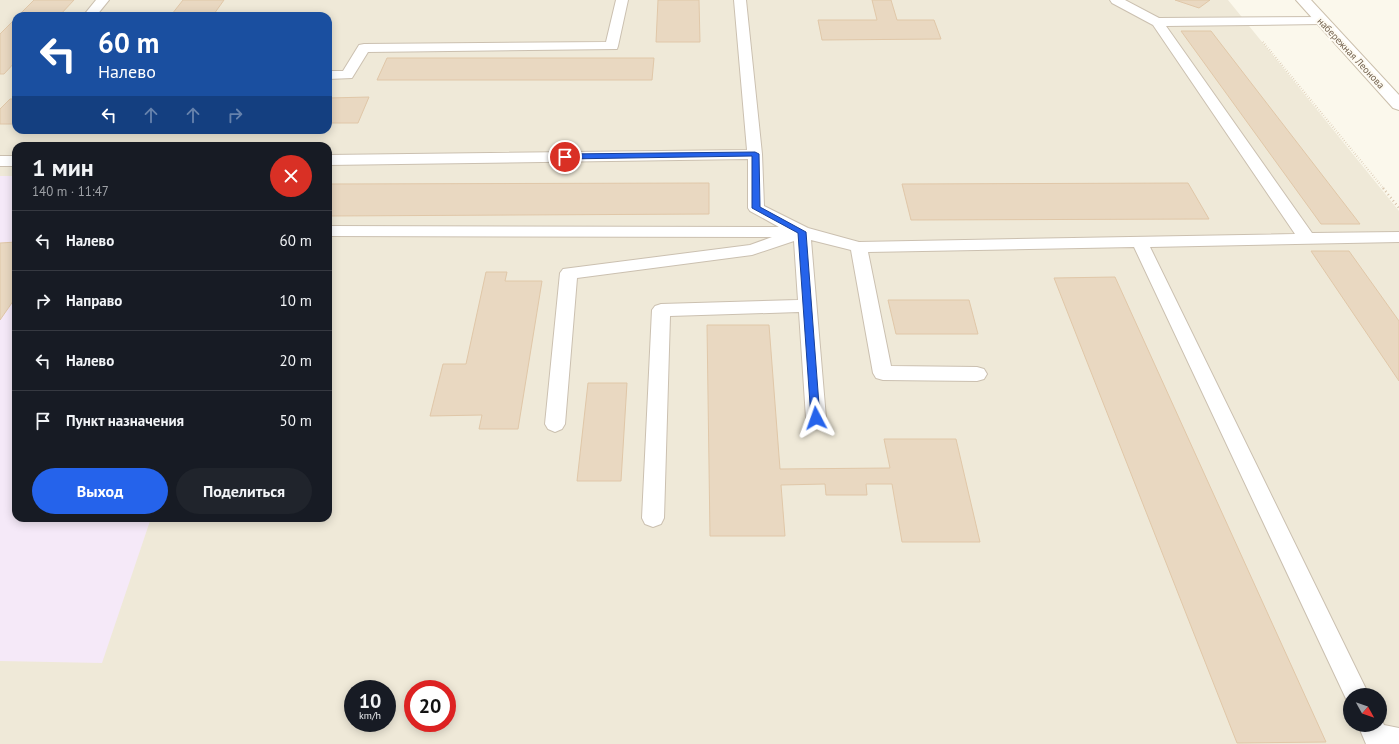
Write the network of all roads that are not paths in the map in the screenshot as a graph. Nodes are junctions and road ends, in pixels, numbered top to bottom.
1 (103, 0) edge
2 (622, 0) edge
3 (740, 0) edge
4 (1116, 0) edge
5 (1303, 0) edge
6 (92, 12) edge
7 (1321, 20) junction
8 (1157, 22) junction
9 (332, 75) edge
10 (1399, 105) edge
11 (755, 154) junction
12 (332, 160) edge
13 (0, 161) edge
14 (12, 161) edge
15 (332, 231) edge
16 (802, 232) junction
17 (1399, 237) edge
18 (1307, 239) junction
19 (1139, 241) junction
20 (859, 247) junction
21 (808, 306) junction
22 (977, 374) dead end
23 (816, 418) dead end
24 (555, 424) dead end
25 (652, 518) dead end
26 (1354, 688) edge

1 - 6 lane
2 - 9 lane
3 - 11 lane
4 - 8 lane
5 - 7 main road, набережная Леонова
7 - 8 lane
7 - 10 main road, набережная Леонова
8 - 18 lane
11 - 12 lane
11 - 16 lane
13 - 14 lane
15 - 16 lane
16 - 20 lane
16 - 21 lane
16 - 24 lane
17 - 18 lane
18 - 19 lane
19 - 20 lane
19 - 26 lane
20 - 22 lane
21 - 23 lane
21 - 25 lane

